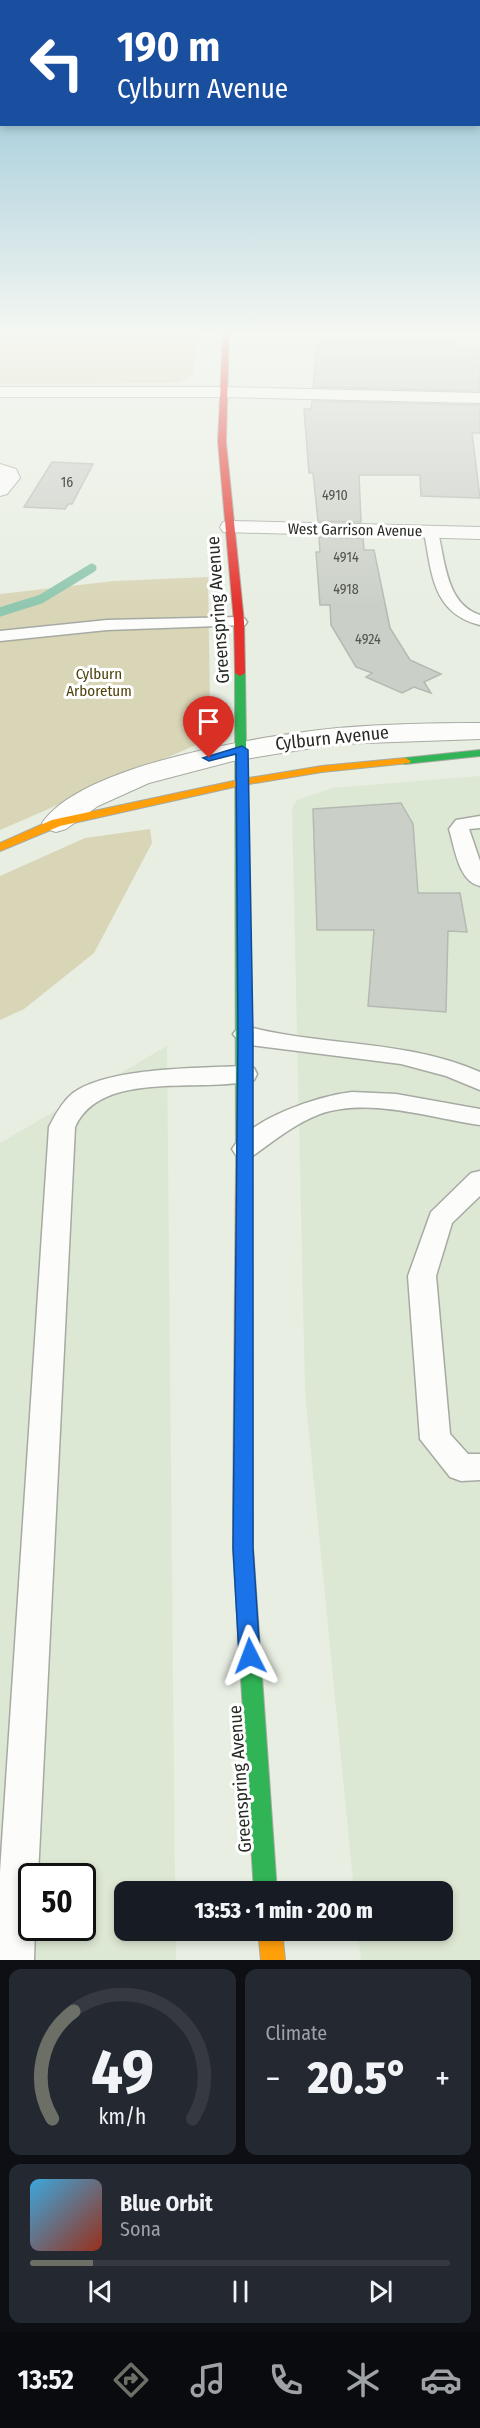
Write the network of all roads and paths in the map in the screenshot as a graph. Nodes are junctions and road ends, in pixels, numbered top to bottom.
1 (223, 424) edge
2 (0, 470) edge
3 (0, 490) edge
4 (231, 527) junction
5 (431, 532) junction
6 (480, 533) edge
7 (480, 620) edge
8 (239, 622) junction
9 (0, 636) edge
10 (480, 731) edge
11 (242, 750) junction
12 (480, 753) edge
13 (243, 782) junction
14 (480, 822) edge
15 (56, 823) junction
16 (0, 847) edge
17 (480, 880) edge
18 (245, 1034) junction
19 (245, 1074) junction
20 (480, 1082) edge
21 (480, 1117) edge
22 (245, 1149) junction
23 (480, 1180) edge
24 (480, 1467) edge
25 (265, 1881) edge
26 (271, 1941) edge
27 (14, 1960) edge
28 (273, 1960) edge

1 - 4 main road, Greenspring Avenue
2 - 3 street
4 - 5 street, West Garrison Avenue
4 - 8 main road, Greenspring Avenue
5 - 6 street, West Garrison Avenue
5 - 7 lane
8 - 9 lane
8 - 11 main road, Greenspring Avenue
10 - 11 street, Cylburn Avenue
11 - 13 main road, Greenspring Avenue
11 - 15 street, Cylburn Avenue
12 - 13 main road, Cylburn Avenue
13 - 15 main road, Cylburn Avenue
13 - 18 main road, Greenspring Avenue
14 - 17 lane
15 - 16 main road, Cylburn Avenue
18 - 19 main road, Greenspring Avenue
18 - 20 lane
19 - 22 main road, Greenspring Avenue
19 - 27 lane
21 - 22 lane
22 - 25 main road, Greenspring Avenue
23 - 24 lane
26 - 28 main road

